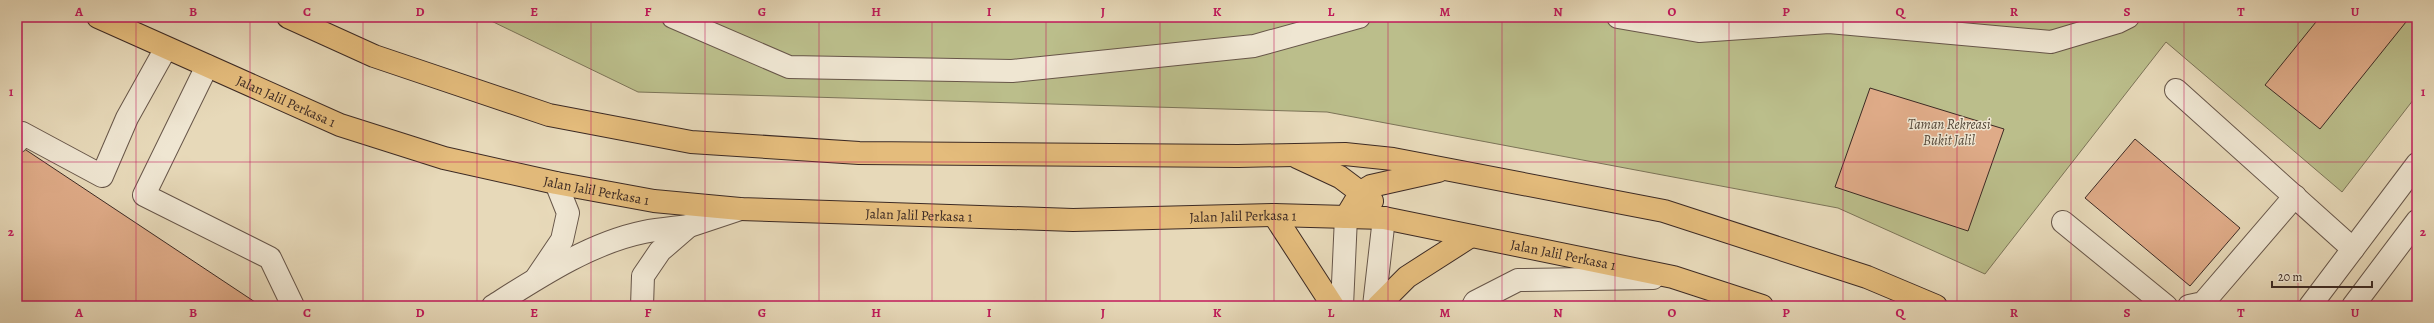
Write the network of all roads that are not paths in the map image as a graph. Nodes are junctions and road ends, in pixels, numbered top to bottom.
1 (98, 17) edge
2 (288, 17) edge
3 (673, 17) edge
4 (1358, 17) edge
5 (1618, 17) edge
6 (2128, 17) edge
7 (166, 48) junction
8 (207, 66) junction
9 (2176, 90) dead end
10 (17, 142) edge
11 (1289, 153) junction
12 (2417, 164) edge
13 (1446, 170) junction
14 (556, 183) junction
15 (1361, 192) junction
16 (2296, 196) junction
17 (740, 209) junction
18 (1274, 215) junction
19 (1346, 217) junction
20 (1384, 218) junction
21 (2417, 221) edge
22 (2063, 222) dead end
23 (689, 226) junction
24 (1472, 236) junction
25 (2353, 249) junction
26 (1672, 278) junction
27 (535, 280) junction
28 (293, 306) edge
29 (493, 306) edge
30 (642, 306) edge
31 (1332, 306) edge
32 (1342, 306) edge
33 (1374, 306) edge
34 (1378, 306) edge
35 (1473, 306) edge
36 (1762, 306) edge
37 (1936, 306) edge
38 (2166, 306) edge
39 (2189, 306) edge
40 (2310, 306) edge
41 (2353, 306) edge

1 - 7 main road, Jalan Jalil Perkasa 1
2 - 11 main road
3 - 4 street
5 - 6 street
7 - 8 main road, Jalan Jalil Perkasa 1
7 - 10 street
8 - 14 main road, Jalan Jalil Perkasa 1
8 - 28 street
9 - 16 street
11 - 13 main road
11 - 15 main road
12 - 25 street
13 - 15 main road
13 - 37 main road
14 - 17 main road, Jalan Jalil Perkasa 1
14 - 27 street
15 - 19 main road
15 - 20 main road
16 - 25 street
16 - 39 street
17 - 18 main road, Jalan Jalil Perkasa 1
17 - 23 street
18 - 19 main road, Jalan Jalil Perkasa 1
18 - 31 main road
19 - 20 main road, Jalan Jalil Perkasa 1
19 - 32 street
20 - 24 main road, Jalan Jalil Perkasa 1
20 - 33 street
21 - 41 street
22 - 38 street
23 - 27 street
23 - 30 street
24 - 26 main road, Jalan Jalil Perkasa 1
24 - 34 main road
25 - 40 street
26 - 35 street
26 - 36 main road, Jalan Jalil Perkasa 1
27 - 29 street

